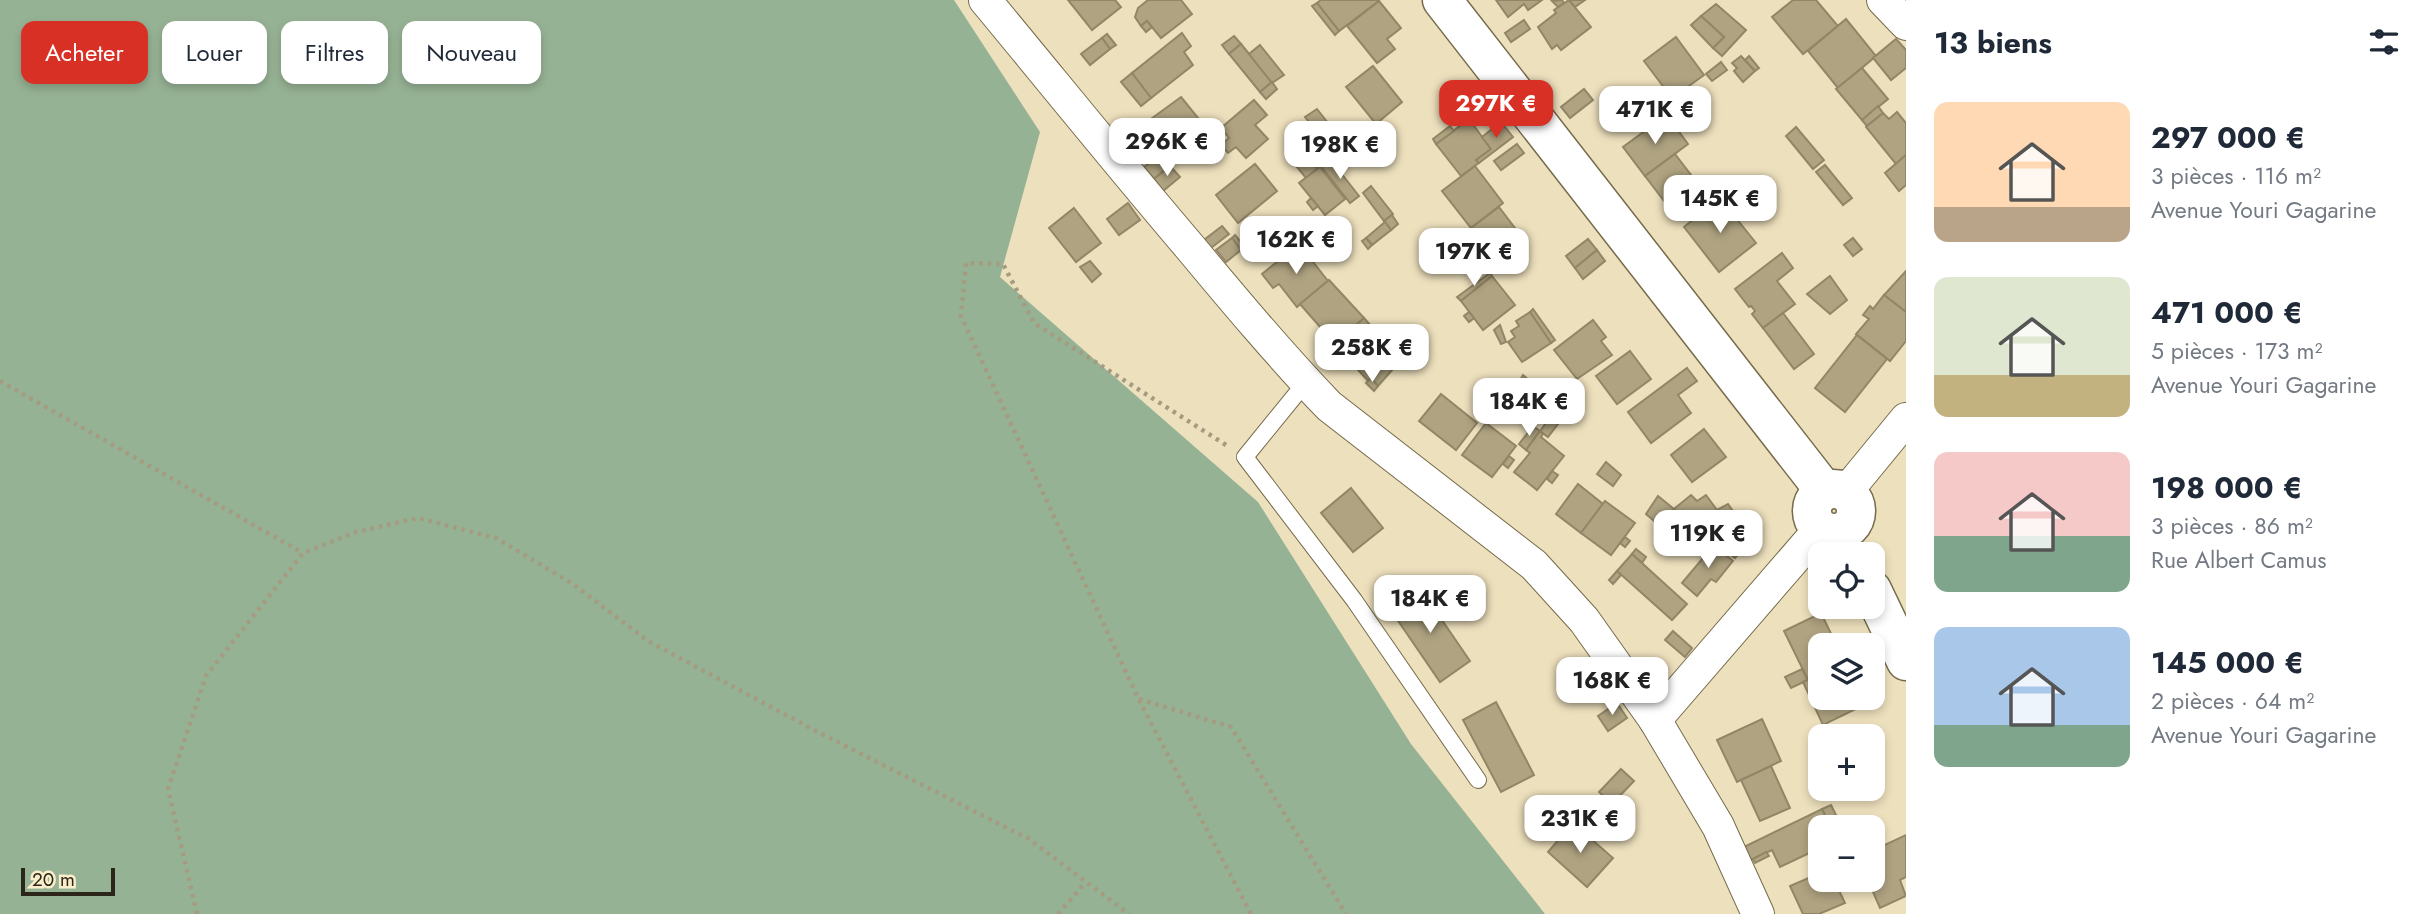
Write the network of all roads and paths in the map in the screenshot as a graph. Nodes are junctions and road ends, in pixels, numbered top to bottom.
1 (985, 0) edge
2 (1442, 0) edge
3 (1883, 0) edge
4 (1906, 24) edge
5 (0, 381) edge
6 (1306, 382) junction
7 (1906, 419) edge
8 (1245, 457) junction
9 (1835, 491) junction
10 (1840, 538) edge
11 (303, 554) junction
12 (1885, 617) edge
13 (1906, 661) edge
14 (1138, 698) junction
15 (1655, 720) junction
16 (1478, 780) dead end
17 (1086, 882) junction
18 (197, 914) edge
19 (1058, 914) edge
20 (1129, 914) edge
21 (1251, 914) edge
22 (1346, 914) edge
23 (1758, 914) edge

1 - 6 street
2 - 9 street
3 - 4 street
5 - 11 path
6 - 8 lane
6 - 15 street
7 - 9 street
8 - 14 path
8 - 16 lane
9 - 10 street
10 - 15 street
11 - 17 path
11 - 18 path
12 - 13 street
14 - 21 path
14 - 22 path
15 - 23 street
17 - 19 path
17 - 20 path

